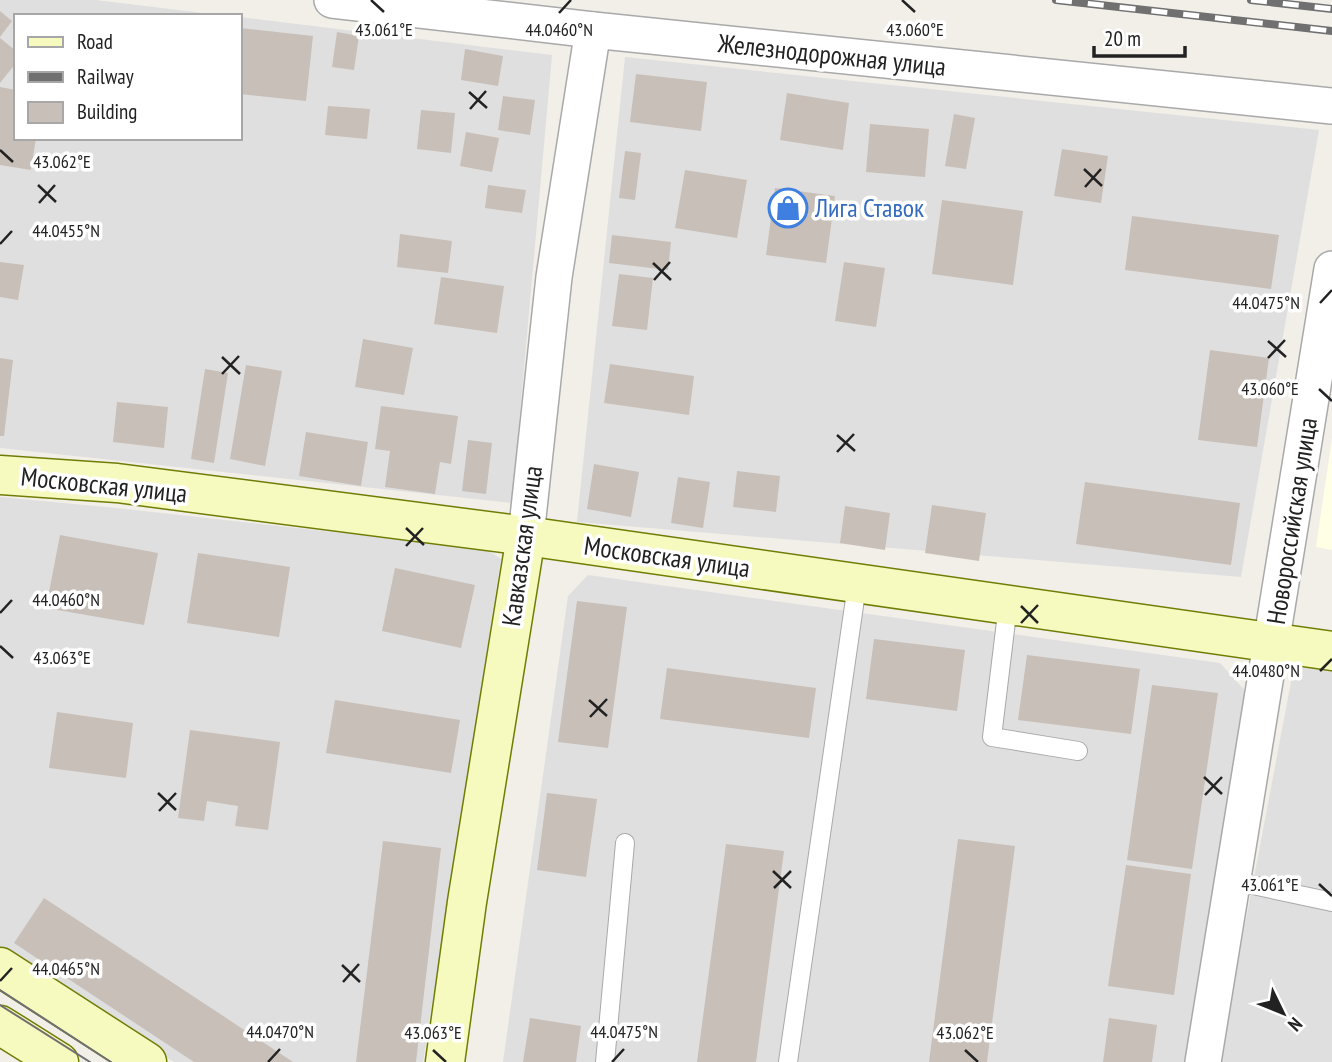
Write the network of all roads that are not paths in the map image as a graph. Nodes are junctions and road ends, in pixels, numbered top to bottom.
1 (332, 0) edge
2 (593, 30) junction
3 (1332, 106) edge
4 (1332, 270) edge
5 (0, 475) edge
6 (526, 536) junction
7 (857, 585) junction
8 (1008, 604) junction
9 (1272, 642) junction
10 (1332, 651) edge
11 (1078, 751) dead end
12 (625, 843) dead end
13 (1234, 881) junction
14 (1332, 902) edge
15 (0, 967) edge
16 (0, 1025) edge
17 (59, 1062) edge
18 (147, 1062) edge
19 (445, 1062) edge
20 (605, 1062) edge
21 (788, 1062) edge
22 (1203, 1062) edge

1 - 2 street, Железнодорожная улица
2 - 3 street, Железнодорожная улица
2 - 6 street, Кавказская улица
4 - 9 street, Новороссийская улица
5 - 6 street, Московская улица
6 - 7 street, Московская улица
6 - 19 street, Кавказская улица
7 - 8 street, Московская улица
7 - 21 lane
8 - 9 street, Московская улица
8 - 11 lane
9 - 10 street, Московская улица
9 - 13 street, Новороссийская улица
12 - 20 lane
13 - 14 lane
13 - 22 street, Новороссийская улица
15 - 18 street
16 - 17 street

